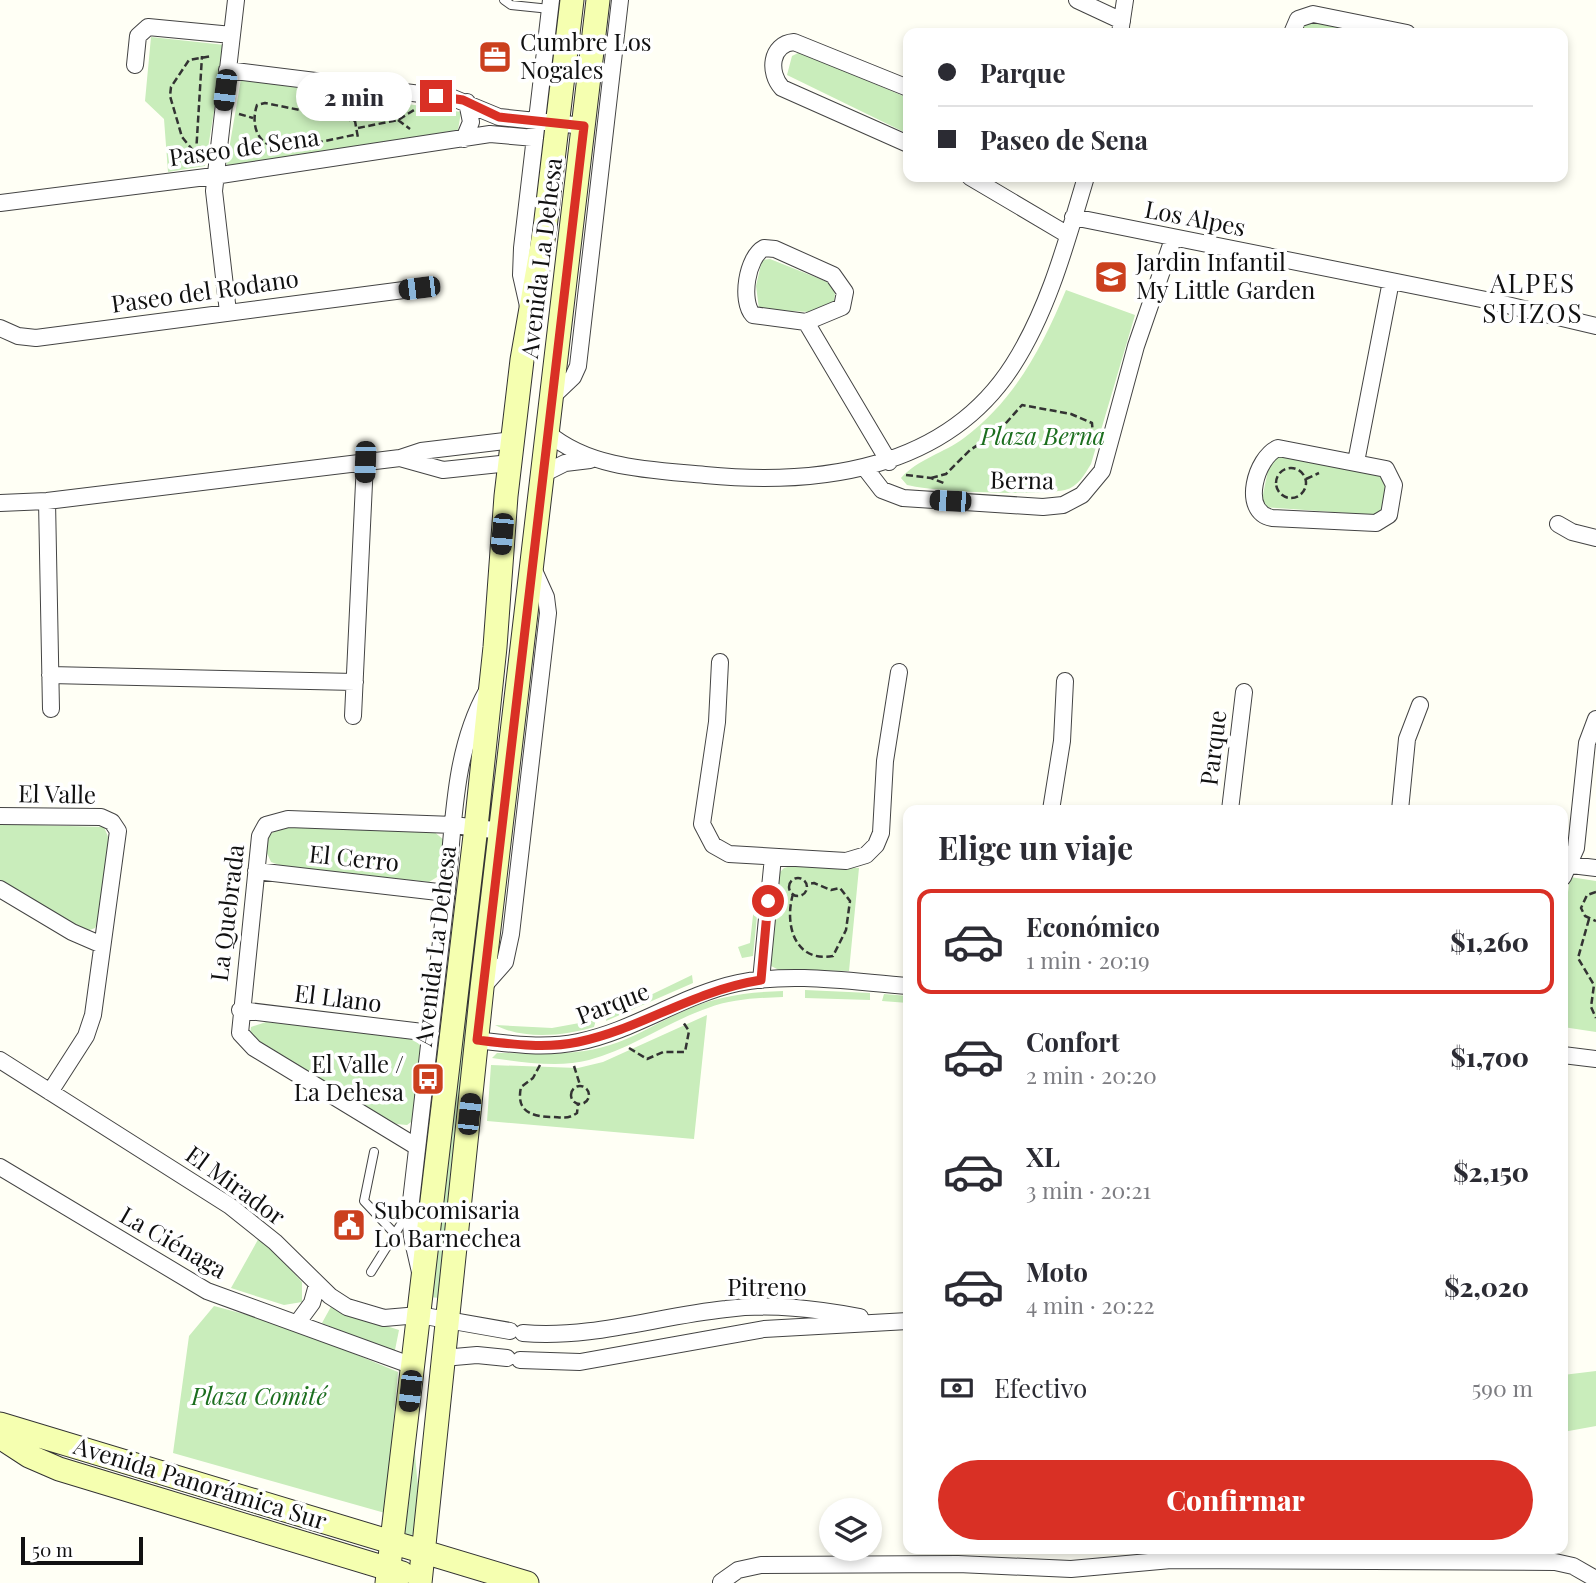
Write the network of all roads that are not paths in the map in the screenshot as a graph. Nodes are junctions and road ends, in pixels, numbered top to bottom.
1 (236, 0) edge
2 (504, 0) edge
3 (572, 0) edge
4 (598, 0) edge
5 (621, 0) edge
6 (1077, 0) edge
7 (1125, 0) edge
8 (544, 4) edge
9 (1121, 27) edge
10 (1294, 28) edge
11 (1381, 28) edge
12 (232, 35) junction
13 (228, 62) junction
14 (135, 65) dead end
15 (903, 86) edge
16 (467, 102) junction
17 (547, 122) junction
18 (584, 126) junction
19 (535, 138) junction
20 (464, 139) junction
21 (903, 142) edge
22 (214, 176) junction
23 (978, 182) edge
24 (1084, 182) edge
25 (0, 203) edge
26 (1073, 217) junction
27 (1068, 235) junction
28 (1174, 239) junction
29 (1391, 281) junction
30 (419, 288) dead end
31 (228, 312) junction
32 (530, 316) junction
33 (806, 322) junction
34 (1596, 326) edge
35 (0, 328) edge
36 (518, 400) junction
37 (550, 414) junction
38 (511, 452) junction
39 (400, 458) junction
40 (600, 460) junction
41 (365, 462) junction
42 (889, 462) junction
43 (1356, 462) junction
44 (865, 468) junction
45 (543, 474) junction
46 (506, 496) junction
47 (47, 501) junction
48 (540, 502) junction
49 (0, 503) edge
50 (1558, 524) dead end
51 (1596, 538) edge
52 (533, 566) junction
53 (720, 662) dead end
54 (899, 672) dead end
55 (50, 675) junction
56 (1065, 681) dead end
57 (355, 682) junction
58 (1244, 692) dead end
59 (1420, 705) dead end
60 (51, 709) dead end
61 (353, 716) dead end
62 (1596, 719) edge
63 (1052, 805) edge
64 (1231, 805) edge
65 (1400, 805) edge
66 (0, 816) edge
67 (465, 826) junction
68 (501, 831) junction
69 (773, 857) junction
70 (1568, 863) edge
71 (1596, 867) edge
72 (1568, 869) edge
73 (256, 871) junction
74 (0, 890) edge
75 (447, 893) junction
76 (102, 945) junction
77 (761, 980) junction
78 (903, 986) edge
79 (482, 988) junction
80 (240, 1010) junction
81 (430, 1034) junction
82 (477, 1040) junction
83 (1568, 1056) edge
84 (1596, 1059) edge
85 (0, 1060) edge
86 (50, 1092) junction
87 (417, 1147) junction
88 (374, 1152) dead end
89 (0, 1167) edge
90 (410, 1210) junction
91 (396, 1235) junction
92 (372, 1272) dead end
93 (423, 1283) junction
94 (317, 1285) junction
95 (419, 1315) junction
96 (447, 1319) junction
97 (653, 1321) junction
98 (880, 1321) junction
99 (903, 1321) edge
100 (298, 1322) junction
101 (660, 1348) junction
102 (443, 1358) junction
103 (413, 1366) junction
104 (0, 1424) edge
105 (0, 1437) edge
106 (393, 1540) junction
107 (424, 1549) junction
108 (388, 1576) edge
109 (1027, 1576) edge
110 (1594, 1578) dead end
111 (425, 1581) edge
112 (721, 1582) edge
113 (527, 1583) edge

1 - 12 street
2 - 8 lane
3 - 17 street, Avenida La Dehesa
4 - 18 street, Avenida La Dehesa
5 - 37 street, Avenida La Dehesa
6 - 9 street
7 - 9 street
8 - 17 street, Avenida La Dehesa
10 - 11 street
12 - 13 street
12 - 14 street
13 - 16 street
13 - 22 street
15 - 21 street
16 - 17 street
16 - 20 street
17 - 18 street
17 - 19 street, Avenida La Dehesa
17 - 32 street, Avenida La Dehesa
18 - 37 street, Avenida La Dehesa
19 - 20 street, Paseo de Sena
19 - 32 street, Avenida La Dehesa
20 - 22 street, Paseo de Sena
22 - 25 street, Paseo de Sena
22 - 31 street
23 - 27 street
24 - 26 street
26 - 27 street
26 - 28 street, Los Alpes
27 - 42 street
28 - 29 street, Los Alpes
28 - 44 street, Berna
29 - 34 street, Los Alpes
29 - 43 street
30 - 31 street, Paseo del Rodano
31 - 35 street, Paseo del Rodano
32 - 36 street, Avenida La Dehesa
33 - 33 street
33 - 42 street
36 - 37 street
36 - 38 street, Avenida La Dehesa
37 - 40 street
37 - 45 street, Avenida La Dehesa
38 - 39 street
38 - 39 street
38 - 46 street, Avenida La Dehesa
39 - 41 street
40 - 44 street
40 - 45 street
41 - 47 street
41 - 57 street
42 - 44 street
43 - 43 street
45 - 48 street, Avenida La Dehesa
46 - 48 street
46 - 67 street, Avenida La Dehesa
47 - 49 street
47 - 55 street
48 - 52 street, Avenida La Dehesa
50 - 51 street
52 - 68 street, Avenida La Dehesa
52 - 79 street, Avenida La Dehesa
53 - 69 street
54 - 69 street
55 - 57 street
55 - 60 street
56 - 63 street
57 - 61 street
58 - 64 street, Parque
59 - 65 street
62 - 70 street
66 - 76 street, El Valle
67 - 68 street, La Quebrada
67 - 73 street, La Quebrada
67 - 75 street
67 - 93 street, Avenida La Dehesa
68 - 79 street, Avenida La Dehesa
69 - 77 street
71 - 72 street
73 - 75 street, El Cerro
73 - 80 street, La Quebrada
74 - 76 street
75 - 81 street
76 - 86 street, El Valle
77 - 78 street, Parque
77 - 82 street, Parque
79 - 82 street, Avenida La Dehesa
80 - 81 street, El Llano
80 - 87 street, La Quebrada
81 - 87 street
82 - 96 street, Avenida La Dehesa
83 - 84 street
85 - 86 street, El Mirador
86 - 94 street, El Mirador
87 - 90 street
88 - 91 lane
89 - 100 street, La Ciénaga
90 - 91 lane
90 - 93 street
91 - 92 lane
93 - 95 street, Avenida La Dehesa
94 - 95 street, El Mirador
94 - 100 street
95 - 96 street, El Mirador
95 - 103 street, Avenida La Dehesa
96 - 97 street, Pitreno
96 - 102 street, Avenida La Dehesa
97 - 98 street, Pitreno
97 - 101 street
98 - 99 street, Pitreno
98 - 101 street, Pitreno
100 - 103 street, La Ciénaga
101 - 102 street, Pitreno
102 - 107 street, Avenida La Dehesa
103 - 106 street, Avenida La Dehesa
104 - 106 street, Avenida Panorámica Sur
105 - 108 street, Avenida Panorámica Sur
106 - 107 street, Avenida Panorámica Sur
106 - 108 street, Avenida La Dehesa
107 - 111 street, Avenida La Dehesa
107 - 113 street, Avenida Panorámica Sur
108 - 111 street, Avenida Panorámica Sur
109 - 110 street
109 - 112 street

